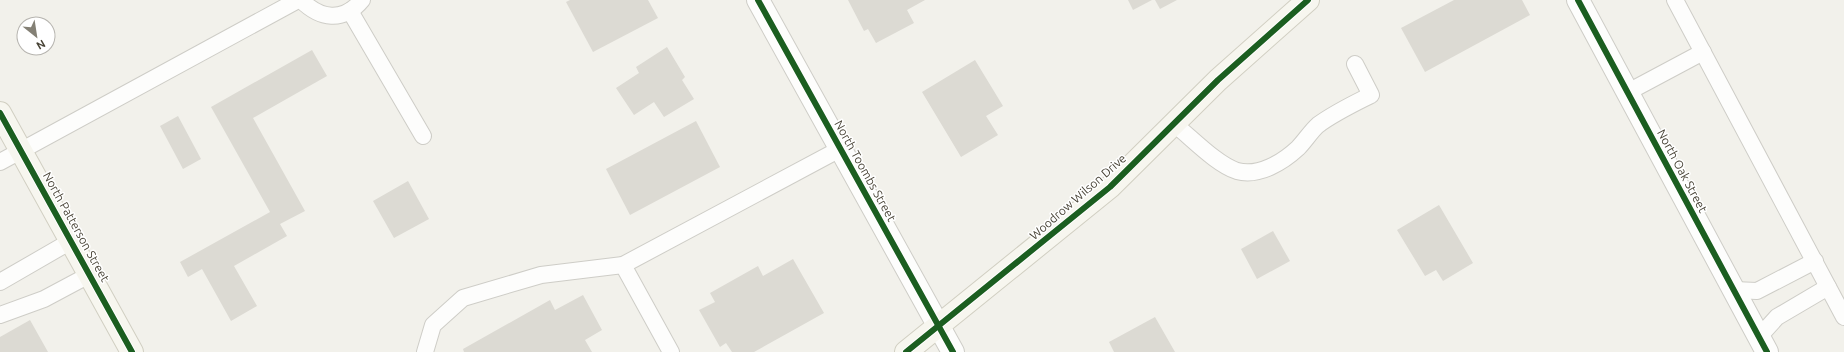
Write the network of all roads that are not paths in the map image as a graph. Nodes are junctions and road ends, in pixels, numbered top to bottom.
1 (299, 0) edge
2 (362, 0) edge
3 (758, 0) edge
4 (1308, 0) edge
5 (1578, 0) edge
6 (1675, 0) edge
7 (350, 11) junction
8 (1703, 52) junction
9 (1355, 64) dead end
10 (1628, 92) junction
11 (0, 114) edge
12 (1174, 124) junction
13 (423, 136) dead end
14 (840, 149) junction
15 (20, 150) junction
16 (0, 162) edge
17 (71, 241) junction
18 (1815, 261) junction
19 (623, 265) junction
20 (89, 274) junction
21 (0, 282) edge
22 (1828, 286) junction
23 (1734, 290) junction
24 (0, 315) edge
25 (1844, 317) edge
26 (939, 326) junction
27 (1763, 344) edge
28 (132, 352) edge
29 (425, 352) edge
30 (671, 352) edge
31 (906, 352) edge
32 (953, 352) edge

1 - 7 lane
1 - 15 lane
2 - 7 lane
3 - 14 street, North Toombs Street
4 - 12 main road, Woodrow Wilson Drive
5 - 10 street, North Oak Street
6 - 8 lane
7 - 13 lane
8 - 10 lane
8 - 18 lane
9 - 12 lane
10 - 23 street, North Oak Street
11 - 15 main road, North Patterson Street
12 - 26 main road, Woodrow Wilson Drive
14 - 19 lane
14 - 26 street, North Toombs Street
15 - 16 lane
15 - 17 main road, North Patterson Street
17 - 20 main road, North Patterson Street
17 - 21 lane
18 - 22 lane
18 - 23 lane
19 - 29 lane
19 - 30 lane
20 - 24 lane
20 - 28 main road, North Patterson Street
22 - 25 lane
22 - 27 lane
23 - 27 street, North Oak Street
26 - 31 main road, Woodrow Wilson Drive
26 - 32 street, North Toombs Street

